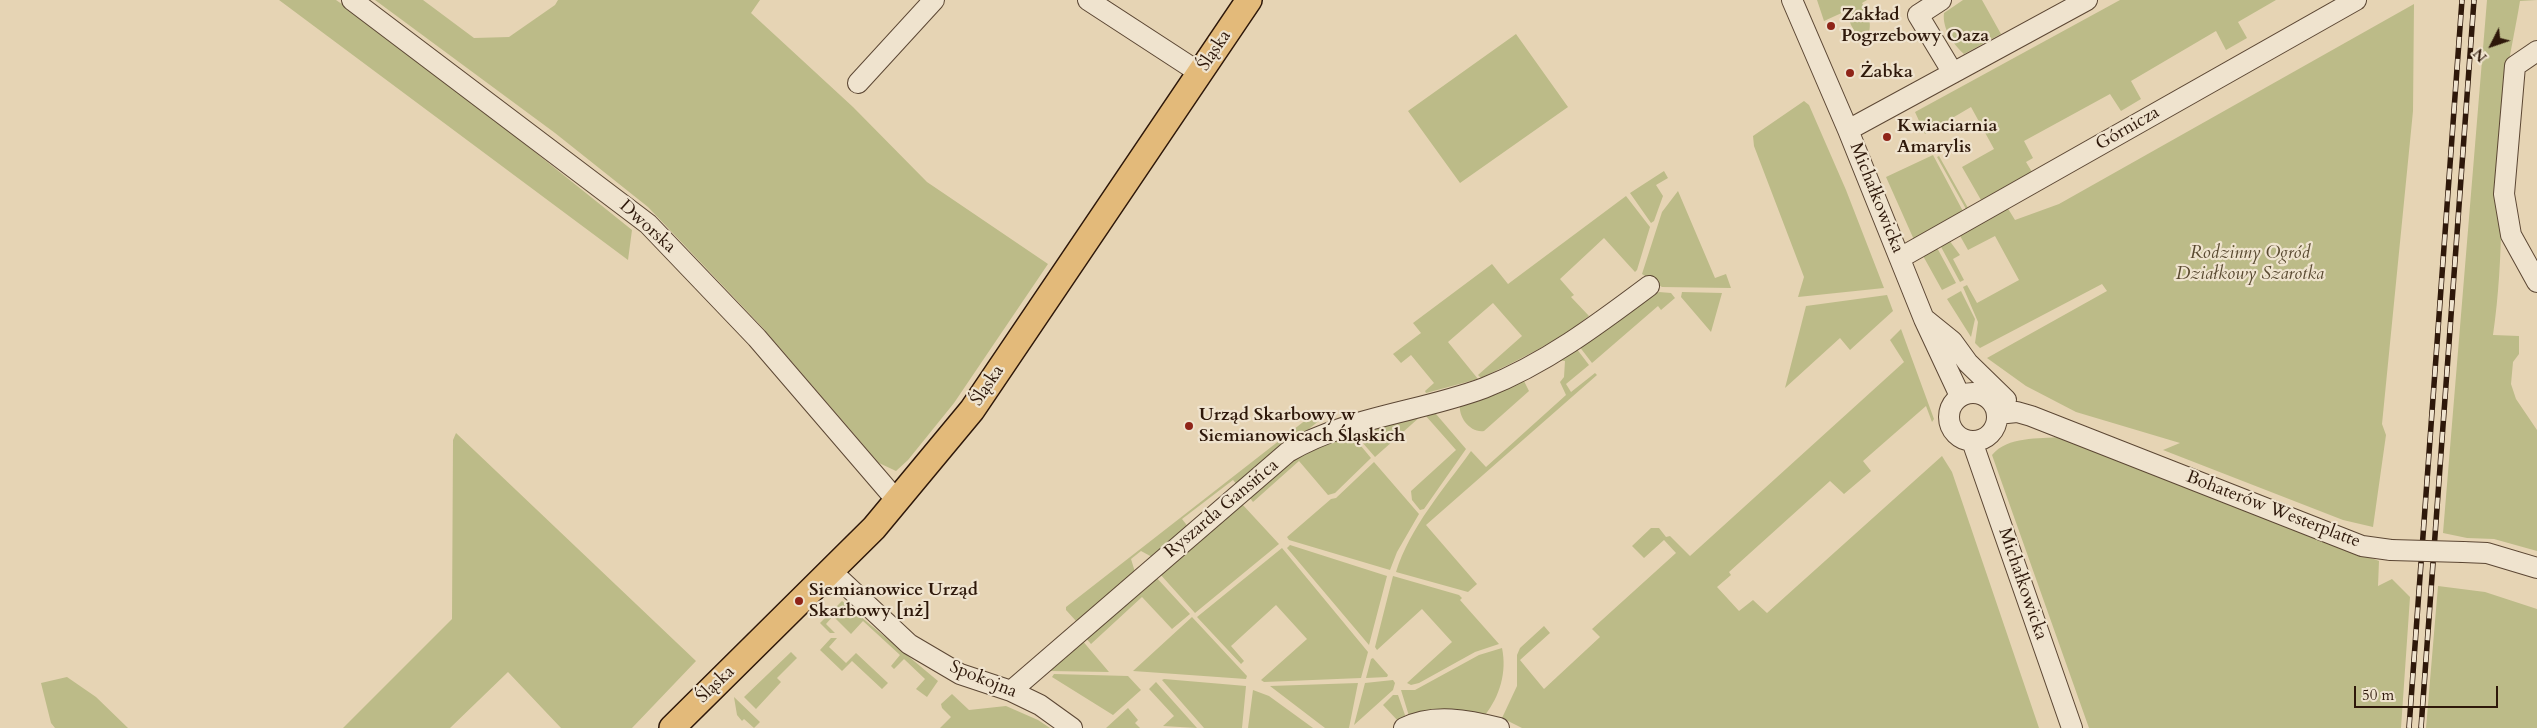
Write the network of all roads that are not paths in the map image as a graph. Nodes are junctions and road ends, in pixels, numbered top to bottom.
1 (352, 0) edge
2 (934, 0) edge
3 (1088, 0) edge
4 (1249, 0) edge
5 (1792, 0) edge
6 (1941, 0) edge
7 (2087, 0) edge
8 (2356, 0) edge
9 (2537, 51) edge
10 (1200, 73) junction
11 (1953, 73) junction
12 (858, 83) dead end
13 (1848, 130) junction
14 (1900, 258) junction
15 (2537, 282) edge
16 (1649, 286) dead end
17 (1924, 319) junction
18 (1960, 396) junction
19 (2018, 412) junction
20 (1997, 414) junction
21 (1972, 440) junction
22 (898, 502) junction
23 (2537, 568) edge
24 (830, 570) junction
25 (1011, 691) junction
26 (672, 728) edge
27 (1072, 728) edge
28 (1404, 728) edge
29 (1499, 728) edge
30 (2072, 728) edge

1 - 22 street, Dworska
2 - 12 street
3 - 10 street
4 - 10 main road, Śląska
5 - 13 street, Michałkowicka
6 - 11 street
7 - 11 street
8 - 14 street, Górnicza
9 - 15 street
10 - 22 main road, Śląska
11 - 13 street
13 - 14 street, Michałkowicka
14 - 17 street, Michałkowicka
16 - 25 street, Ryszarda Gansińca
17 - 18 street, Michałkowicka
17 - 19 street, Bohaterów Westerplatte
18 - 20 street
18 - 21 street
19 - 20 street, Bohaterów Westerplatte
19 - 23 street, Bohaterów Westerplatte, bridge
20 - 21 street
21 - 30 street, Michałkowicka
22 - 24 main road, Śląska
24 - 25 street, Spokojna
24 - 26 main road, Śląska
25 - 27 street, Spokojna
28 - 29 street

